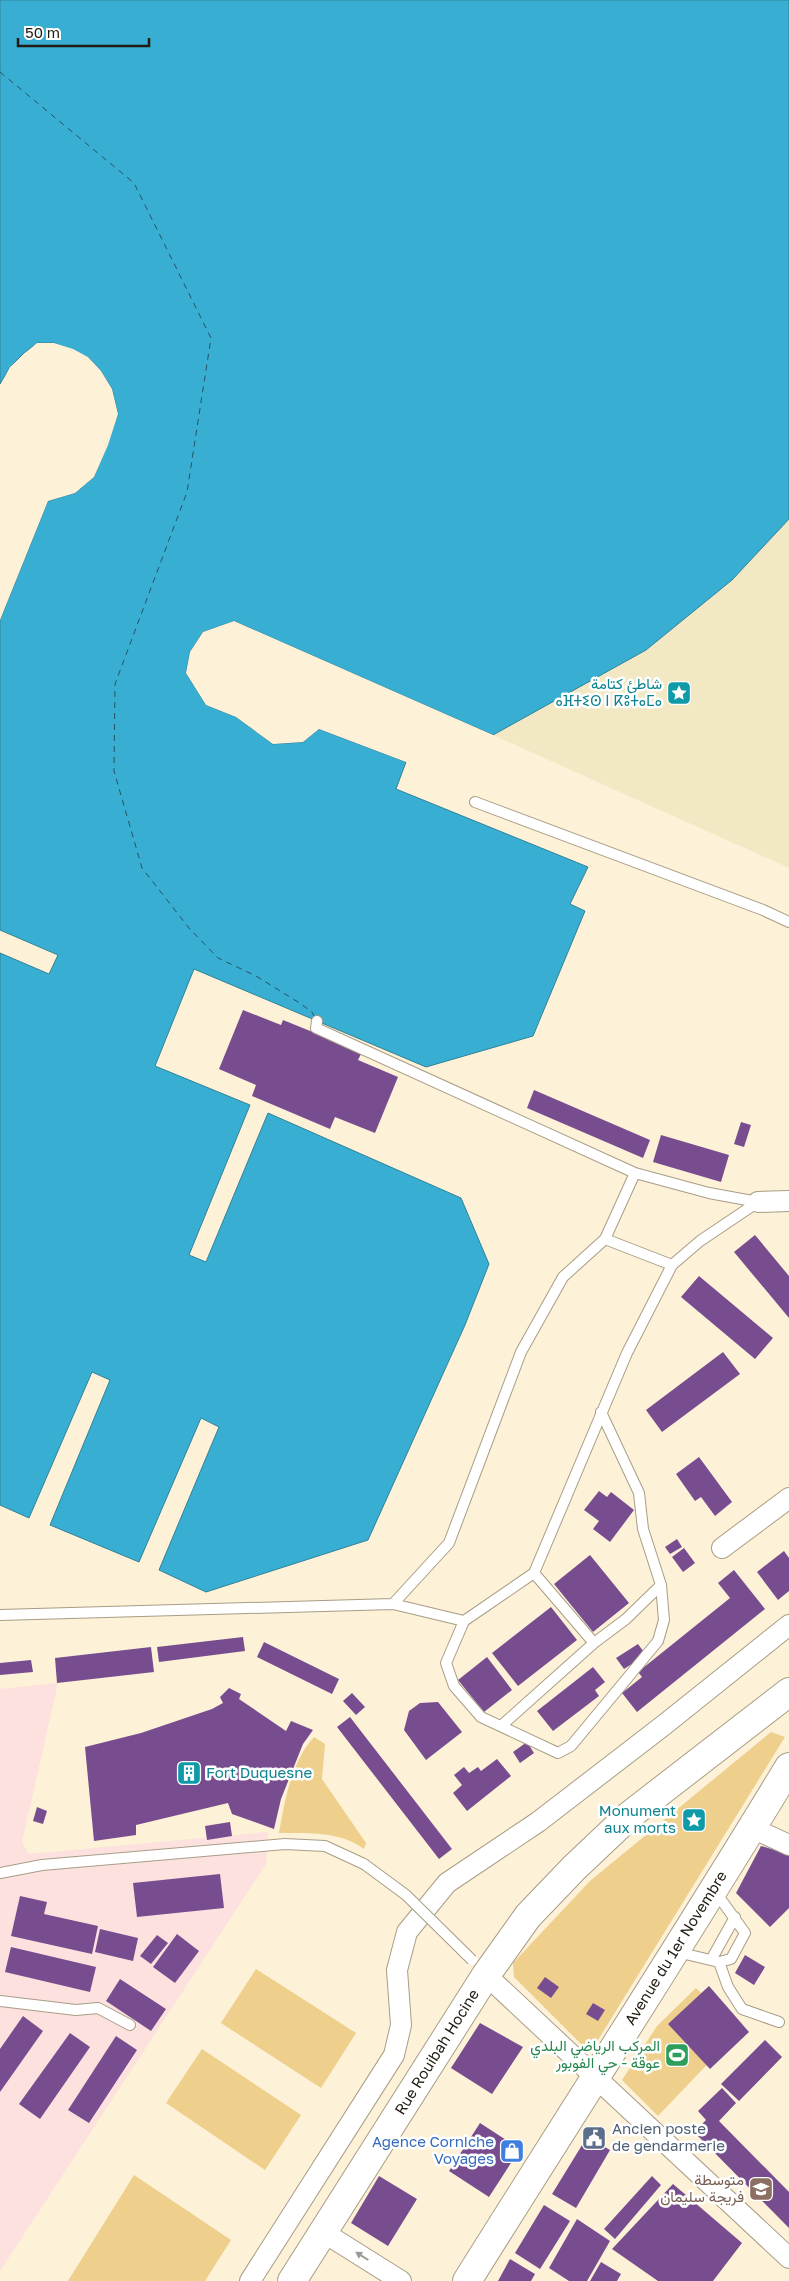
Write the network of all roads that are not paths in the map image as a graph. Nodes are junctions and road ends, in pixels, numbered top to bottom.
1 (475, 802) dead end
2 (789, 922) edge
3 (317, 1021) dead end
4 (635, 1173) junction
5 (789, 1201) edge
6 (758, 1202) junction
7 (605, 1239) junction
8 (672, 1265) junction
9 (601, 1412) junction
10 (789, 1498) edge
11 (722, 1548) dead end
12 (534, 1573) junction
13 (661, 1585) junction
14 (392, 1604) junction
15 (0, 1615) edge
16 (464, 1621) junction
17 (789, 1625) edge
18 (594, 1643) junction
19 (789, 1692) edge
20 (789, 1704) edge
21 (500, 1726) junction
22 (743, 1728) junction
23 (789, 1767) edge
24 (752, 1828) junction
25 (789, 1845) edge
26 (0, 1874) edge
27 (714, 1888) junction
28 (735, 1917) junction
29 (676, 1952) junction
30 (715, 1961) junction
31 (479, 1968) junction
32 (0, 2002) edge
33 (779, 2022) dead end
34 (130, 2026) dead end
35 (594, 2078) junction
36 (323, 2232) junction
37 (789, 2258) edge
38 (250, 2281) edge
39 (292, 2281) edge
40 (401, 2281) edge
41 (467, 2281) edge

1 - 2 lane
3 - 4 lane
4 - 6 lane
4 - 7 lane
5 - 6 street
6 - 8 lane
7 - 8 lane
7 - 14 lane
8 - 9 lane
9 - 12 lane
9 - 13 lane
10 - 11 street
12 - 16 lane
12 - 18 lane
13 - 18 lane
13 - 21 lane
14 - 15 lane
14 - 16 lane
16 - 21 lane
17 - 38 street
18 - 21 lane
19 - 22 main road
20 - 22 main road
22 - 31 main road, Rue Rouibah Hocine
23 - 24 main road, Avenue du 1er Novembre
24 - 25 street
24 - 27 main road, Avenue du 1er Novembre
26 - 31 lane, bridge
27 - 28 lane
27 - 29 main road, Avenue du 1er Novembre
28 - 30 lane
28 - 30 lane
29 - 30 lane
29 - 35 main road, Avenue du 1er Novembre
30 - 33 lane
31 - 35 street
31 - 36 main road, Rue Rouibah Hocine
32 - 34 lane
35 - 37 street
35 - 41 main road, Avenue du 1er Novembre
36 - 39 main road, Rue Rouibah Hocine
40 -> 36 street

